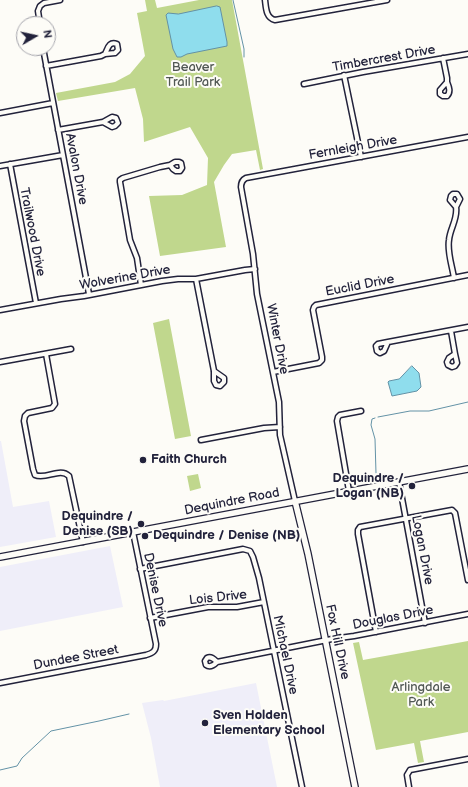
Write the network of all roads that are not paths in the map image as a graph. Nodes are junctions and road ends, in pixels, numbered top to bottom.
1 (60, 0) edge
2 (265, 0) edge
3 (387, 0) edge
4 (366, 2) edge
5 (39, 16) edge
6 (105, 54) dead end
7 (468, 54) edge
8 (44, 56) edge
9 (443, 58) junction
10 (46, 66) junction
11 (344, 75) junction
12 (447, 82) dead end
13 (304, 84) dead end
14 (53, 103) junction
15 (0, 113) edge
16 (103, 122) dead end
17 (58, 130) junction
18 (468, 137) edge
19 (63, 155) junction
20 (361, 157) junction
21 (10, 164) junction
22 (170, 165) dead end
23 (0, 166) edge
24 (242, 180) joint
25 (456, 207) dead end
26 (254, 269) junction
27 (468, 275) edge
28 (454, 278) junction
29 (196, 279) junction
30 (141, 285) junction
31 (89, 294) junction
32 (36, 303) junction
33 (0, 310) edge
34 (468, 327) edge
35 (451, 331) junction
36 (388, 342) dead end
37 (71, 349) dead end
38 (46, 354) junction
39 (455, 354) dead end
40 (0, 362) edge
41 (214, 371) dead end
42 (273, 372) junction
43 (361, 411) dead end
44 (280, 427) junction
45 (201, 440) dead end
46 (468, 469) edge
47 (399, 482) junction
48 (350, 491) junction
49 (295, 501) junction
50 (406, 518) junction
51 (133, 532) junction
52 (83, 542) junction
53 (0, 557) edge
54 (140, 568) junction
55 (468, 580) edge
56 (264, 602) junction
57 (468, 614) edge
58 (150, 618) junction
59 (425, 622) junction
60 (376, 632) junction
61 (325, 641) junction
62 (154, 651) joint
63 (274, 651) junction
64 (218, 662) dead end
65 (0, 683) edge
66 (468, 759) edge
67 (302, 787) edge
68 (356, 787) edge
69 (409, 787) edge

1 - 5 street
2 - 4 street
3 - 4 street
6 - 10 street
7 - 9 street, Timbercrest Drive
8 - 10 street, Avalon Drive
9 - 11 street, Timbercrest Drive
9 - 12 street
10 - 14 street, Avalon Drive
11 - 13 street, Timbercrest Drive
11 - 20 street
14 - 15 street
14 - 17 street, Avalon Drive
16 - 17 street
17 - 19 street, Avalon Drive
18 - 20 street, Fernleigh Drive
19 - 21 street
19 - 31 street, Avalon Drive
20 - 24 street, Fernleigh Drive
21 - 23 street
21 - 32 street, Trailwood Drive
22 - 30 street
24 - 26 street, Winter Drive
25 - 28 street
26 - 29 street, Wolverine Drive
26 - 42 street, Winter Drive
27 - 28 street, Euclid Drive
28 - 42 street, Euclid Drive
29 - 30 street, Wolverine Drive
29 - 41 street
30 - 31 street, Wolverine Drive
31 - 32 street, Wolverine Drive
32 - 33 street, Wolverine Drive
34 - 35 street
35 - 36 street
35 - 39 street
37 - 38 street
38 - 40 street
38 - 52 street
42 - 44 street, Winter Drive
43 - 48 street
44 - 45 street
44 - 49 street, Winter Drive
46 - 47 main road, Dequindre Road
47 - 48 main road, Dequindre Road
47 - 50 street, Logan Drive
48 - 49 main road, Dequindre Road
49 - 51 main road, Dequindre Road
49 - 61 main road, Fox Hill Drive
50 - 55 street
50 - 59 street, Logan Drive
50 - 60 street
51 - 52 main road, Dequindre Road
51 - 54 street, Denise Drive
52 - 53 main road, Dequindre Road
54 - 56 street, Michael Drive
54 - 58 street, Denise Drive
56 - 58 street, Lois Drive
56 - 63 street, Michael Drive
57 - 59 street, Douglas Drive
58 - 62 street, Denise Drive
59 - 60 street, Douglas Drive
60 - 61 street, Douglas Drive
61 - 63 street, Douglas Drive
61 - 68 main road, Fox Hill Drive
62 - 65 street, Dundee Street
63 - 64 street, Douglas Drive
63 - 67 street, Michael Drive
66 - 69 street

